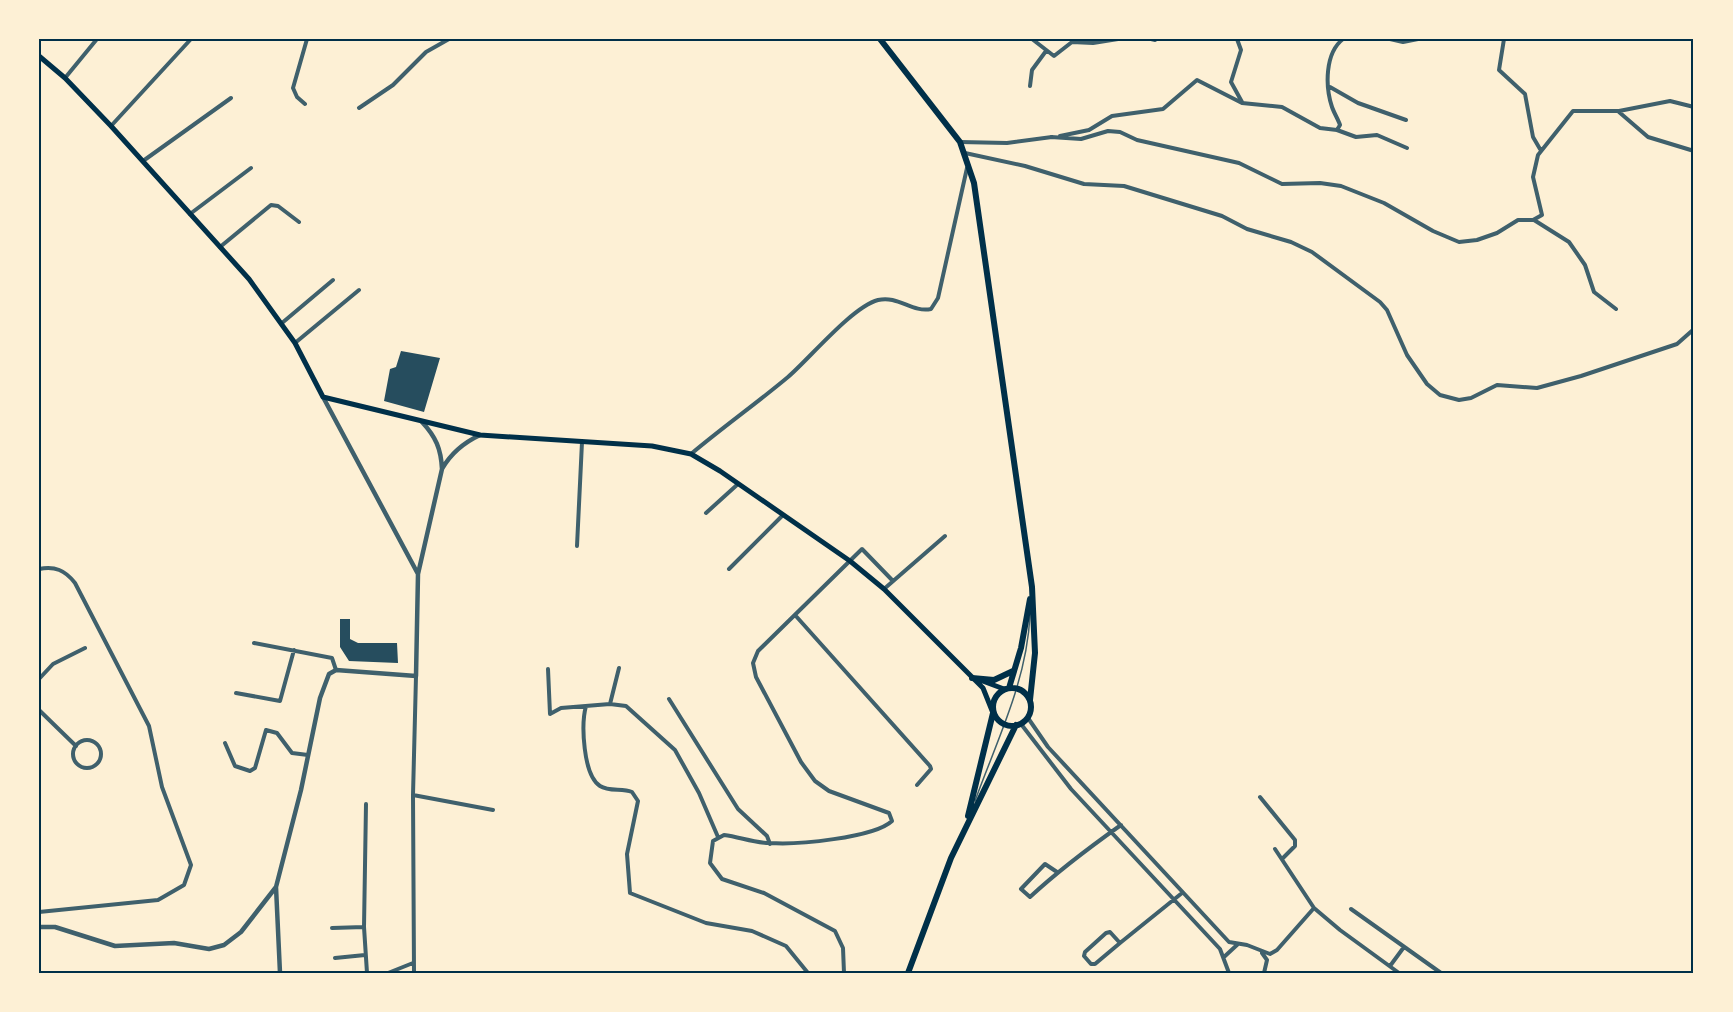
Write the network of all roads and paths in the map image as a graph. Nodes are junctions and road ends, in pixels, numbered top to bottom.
1 (97, 39) edge
2 (191, 39) edge
3 (308, 39) edge
4 (449, 39) edge
5 (880, 39) edge
6 (1032, 39) edge
7 (1118, 39) edge
8 (1237, 39) edge
9 (1343, 39) edge
10 (1390, 39) edge
11 (1418, 39) edge
12 (1504, 39) edge
13 (1046, 51) junction
14 (41, 57) edge
15 (39, 66) edge
16 (65, 78) junction
17 (1030, 86) dead end
18 (1329, 87) junction
19 (231, 98) dead end
20 (1242, 103) junction
21 (305, 104) dead end
22 (1694, 107) edge
23 (358, 108) dead end
24 (1619, 111) junction
25 (1406, 120) dead end
26 (111, 126) junction
27 (1337, 130) junction
28 (1051, 137) junction
29 (960, 142) junction
30 (1407, 148) dead end
31 (1540, 149) junction
32 (1694, 152) edge
33 (965, 153) junction
34 (143, 161) junction
35 (968, 164) junction
36 (251, 168) dead end
37 (190, 214) junction
38 (1533, 219) junction
39 (299, 222) dead end
40 (220, 247) junction
41 (333, 280) dead end
42 (359, 290) dead end
43 (1616, 309) dead end
44 (282, 323) junction
45 (1694, 329) edge
46 (295, 344) junction
47 (323, 397) junction
48 (422, 422) junction
49 (480, 435) junction
50 (582, 442) junction
51 (692, 454) junction
52 (442, 469) junction
53 (738, 484) junction
54 (706, 513) dead end
55 (783, 515) junction
56 (945, 536) dead end
57 (577, 546) dead end
58 (850, 561) junction
59 (39, 569) edge
60 (729, 569) dead end
61 (418, 574) junction
62 (893, 581) junction
63 (1032, 587) junction
64 (884, 589) junction
65 (795, 615) junction
66 (254, 643) dead end
67 (85, 648) dead end
68 (294, 650) junction
69 (619, 668) dead end
70 (548, 669) dead end
71 (336, 670) junction
72 (1014, 671) junction
73 (416, 676) junction
74 (972, 678) junction
75 (39, 679) edge
76 (1006, 689) junction
77 (1018, 690) junction
78 (236, 693) dead end
79 (669, 699) dead end
80 (1030, 700) junction
81 (610, 704) junction
82 (586, 706) junction
83 (39, 710) edge
84 (993, 713) junction
85 (1028, 718) junction
86 (1004, 723) junction
87 (1018, 724) junction
88 (225, 743) dead end
89 (76, 746) junction
90 (308, 755) junction
91 (917, 786) dead end
92 (413, 795) junction
93 (1260, 797) dead end
94 (366, 804) dead end
95 (493, 810) dead end
96 (967, 822) junction
97 (1121, 825) junction
98 (1111, 832) junction
99 (718, 837) junction
100 (770, 843) junction
101 (1275, 849) dead end
102 (1283, 858) junction
103 (1057, 872) junction
104 (276, 887) junction
105 (1182, 893) junction
106 (1174, 900) junction
107 (1314, 908) junction
108 (1351, 909) dead end
109 (39, 912) edge
110 (39, 927) edge
111 (364, 927) junction
112 (332, 928) dead end
113 (1120, 943) junction
114 (1239, 944) junction
115 (1404, 947) junction
116 (1262, 953) junction
117 (365, 956) junction
118 (1224, 957) junction
119 (335, 958) dead end
120 (413, 963) junction
121 (1390, 966) junction
122 (280, 973) edge
123 (367, 973) edge
124 (388, 973) edge
125 (414, 973) edge
126 (808, 973) edge
127 (844, 973) edge
128 (908, 973) edge
129 (1229, 973) edge
130 (1263, 973) edge
131 (1399, 973) edge
132 (1441, 973) edge

1 - 16 street
2 - 26 street
3 - 21 street
4 - 23 street
5 - 29 highway
6 - 13 street
7 - 13 street
8 - 20 street
9 - 18 street
10 - 11 street
12 - 31 street
13 - 17 street
14 - 15 street
14 - 16 main road
16 - 26 main road
18 - 25 street
18 - 27 street
19 - 34 street
20 - 27 street
20 - 28 street
22 - 24 street
24 - 31 street
24 - 32 street
26 - 34 main road
27 - 30 street
28 - 29 street
28 - 38 street
29 - 33 highway
31 - 38 street
33 - 35 highway
33 - 45 street
34 - 37 main road
35 - 51 street
35 - 63 highway
36 - 37 street
37 - 40 main road
38 - 43 street
39 - 40 street
40 - 44 main road
41 - 44 street
42 - 46 street
44 - 46 main road
46 - 47 main road
47 - 48 main road
47 - 61 street
48 - 49 main road
48 - 52 street
49 - 50 main road
49 - 52 street
50 - 51 main road
50 - 57 street
51 - 53 main road
52 - 61 street
53 - 54 street
53 - 55 main road
55 - 58 main road
55 - 60 street
56 - 62 street
58 - 62 street
58 - 64 main road
58 - 65 street
59 - 109 street
61 - 73 street
62 - 64 street
63 - 72 highway
63 - 77 lane
63 - 80 highway
64 - 74 main road
65 - 91 street
65 - 100 street
66 - 68 street
67 - 75 street
68 - 71 street
68 - 78 street
69 - 81 street
70 - 82 street
71 - 73 street
71 - 90 street
72 - 74 highway
72 - 76 highway
73 - 92 street
74 - 76 main road
74 - 84 main road
76 - 77 highway
76 - 84 highway
77 - 80 highway
77 - 86 lane
79 - 100 street
80 - 85 highway
81 - 82 street
81 - 99 street
82 - 126 street
83 - 89 street
84 - 86 highway
84 - 96 highway
85 - 87 highway
85 - 97 street
86 - 87 highway
86 - 96 lane
87 - 96 highway
87 - 98 street
88 - 90 street
89 - 89 street
90 - 104 street
92 - 95 street
92 - 120 street
93 - 102 street
94 - 111 street
96 - 128 highway
97 - 98 street
97 - 105 street
98 - 103 street
98 - 106 street
99 - 100 street
99 - 127 street
101 - 102 street
102 - 107 street
103 - 103 street
104 - 110 street
104 - 122 street
105 - 106 street
105 - 114 street
106 - 113 street
106 - 118 street
107 - 116 street
107 - 121 street
108 - 115 street
111 - 112 street
111 - 117 street
113 - 113 street
114 - 116 street
114 - 118 street
115 - 121 street
115 - 132 street
116 - 130 street
117 - 119 street
117 - 123 street
118 - 129 street
120 - 124 street
120 - 125 street
121 - 131 street

